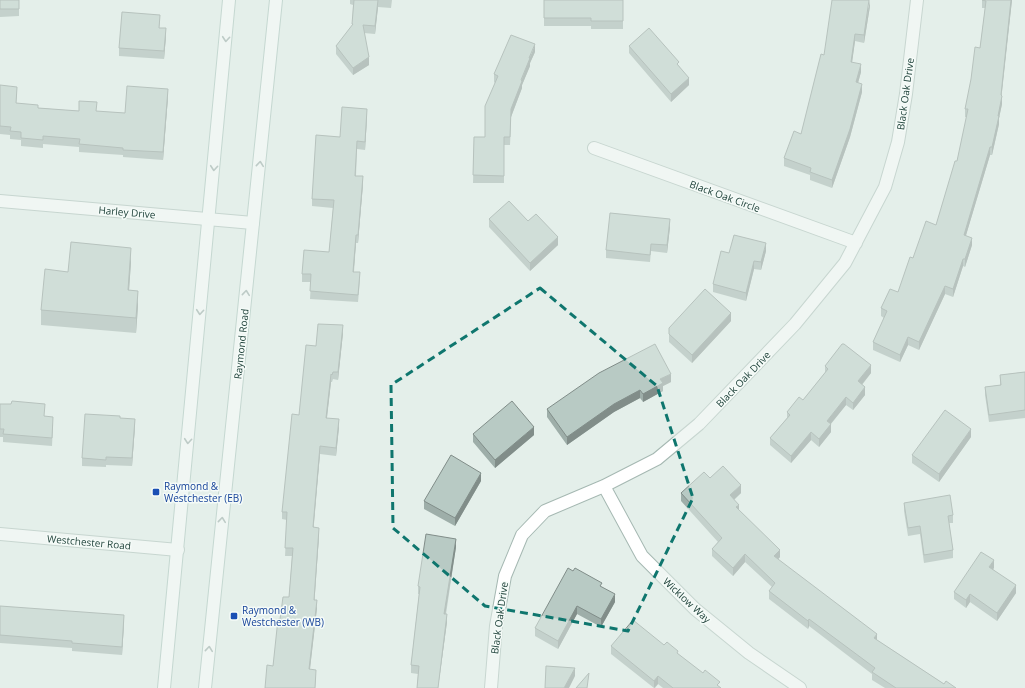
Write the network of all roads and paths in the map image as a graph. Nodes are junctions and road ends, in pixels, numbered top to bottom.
1 (229, 0) edge
2 (276, 0) edge
3 (917, 0) edge
4 (594, 148) dead end
5 (0, 201) edge
6 (209, 220) junction
7 (253, 223) junction
8 (856, 243) junction
9 (604, 486) junction
10 (0, 534) edge
11 (178, 550) junction
12 (164, 688) edge
13 (205, 688) edge
14 (490, 688) edge
15 (800, 688) edge

1 -> 6 street
7 -> 2 street, Raymond Road
3 - 8 street, Black Oak Drive
4 - 8 street, Black Oak Circle
5 - 6 street, Harley Drive
6 - 7 street, Harley Drive
6 -> 11 street
13 -> 7 street, Raymond Road
8 - 9 street, Black Oak Drive
9 - 14 street, Black Oak Drive
9 - 15 street, Wicklow Way
10 - 11 street, Westchester Road
11 - 12 street

